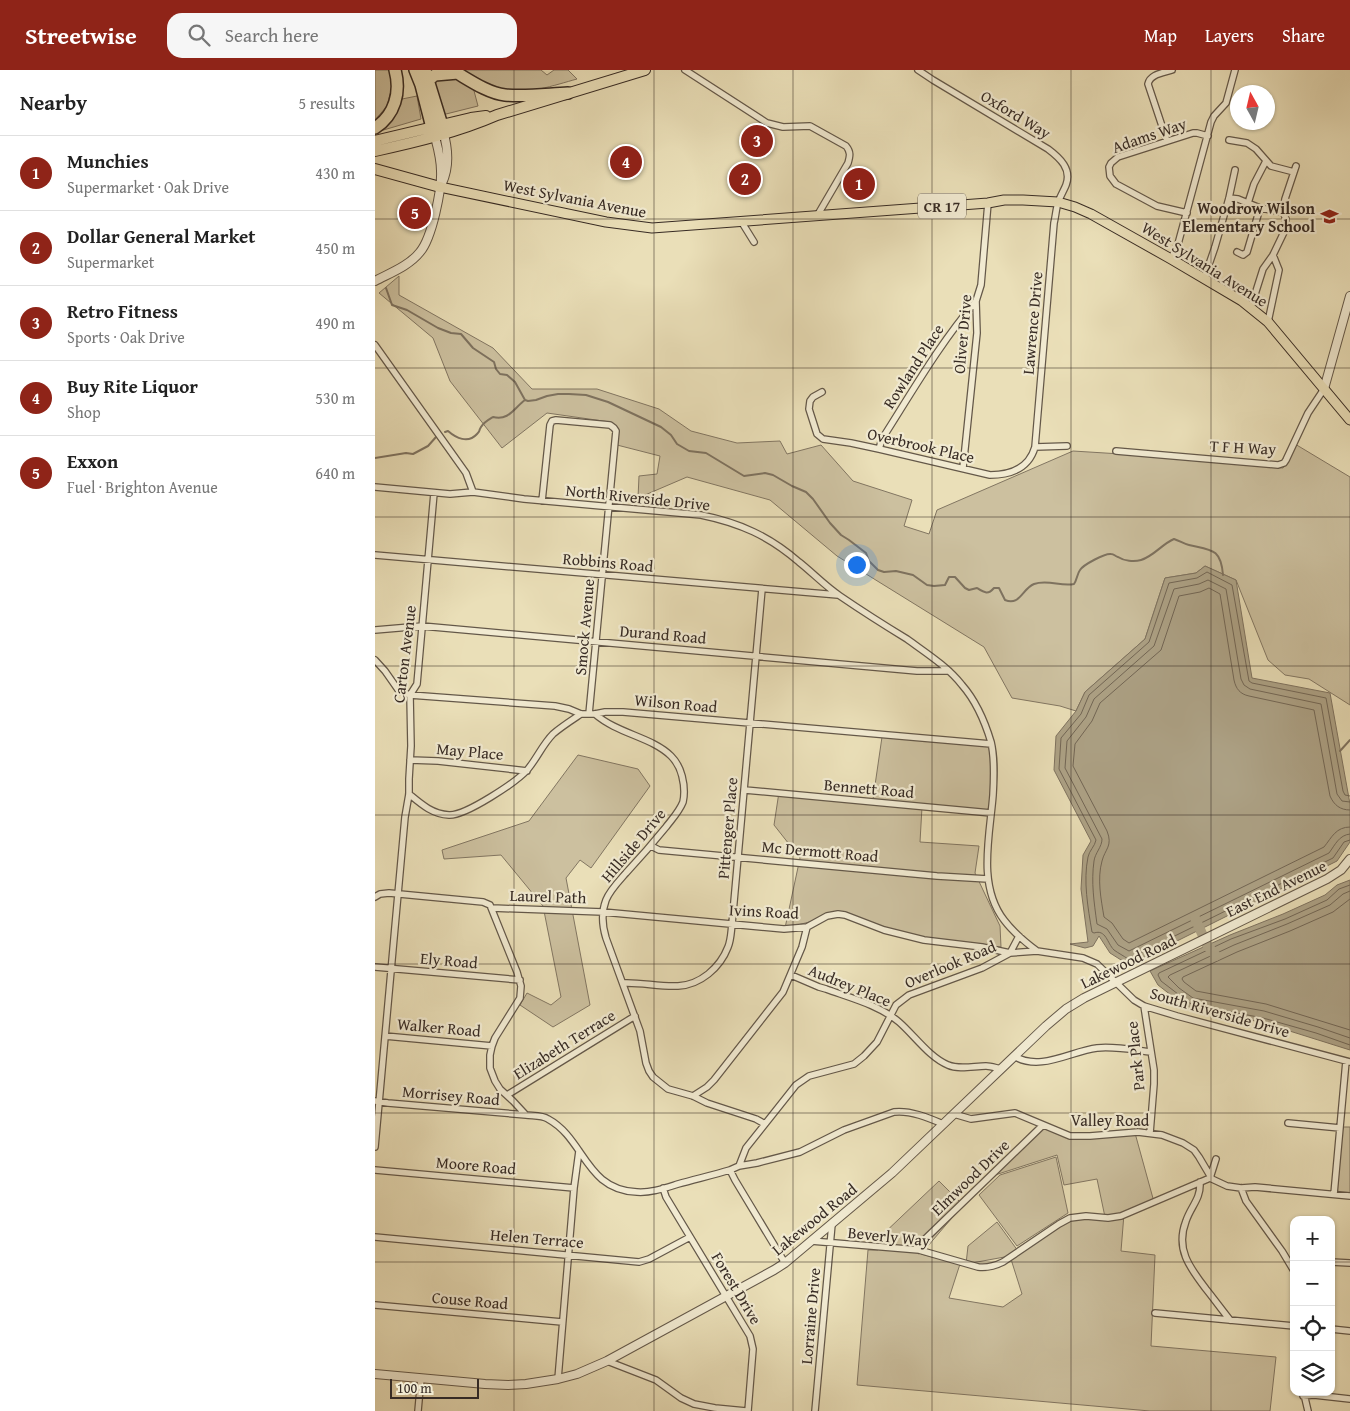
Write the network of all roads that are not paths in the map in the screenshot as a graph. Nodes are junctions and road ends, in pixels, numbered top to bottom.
1 (395, 70) edge
2 (415, 70) edge
3 (645, 70) edge
4 (685, 70) edge
5 (918, 70) edge
6 (1171, 70) edge
7 (1235, 70) edge
8 (455, 72) edge
9 (425, 78) edge
10 (568, 93) junction
11 (375, 128) edge
12 (438, 131) junction
13 (1208, 136) junction
14 (1229, 140) dead end
15 (375, 141) edge
16 (1167, 141) junction
17 (375, 151) edge
18 (1266, 161) junction
19 (375, 169) edge
20 (1235, 170) dead end
21 (440, 187) junction
22 (1229, 198) junction
23 (1058, 202) junction
24 (988, 203) junction
25 (1248, 203) junction
26 (1260, 208) junction
27 (1283, 212) junction
28 (1187, 213) junction
29 (817, 216) junction
30 (741, 221) junction
31 (754, 242) dead end
32 (1237, 252) dead end
33 (1273, 255) junction
34 (1171, 259) junction
35 (1204, 279) junction
36 (375, 281) edge
37 (1350, 299) edge
38 (976, 301) junction
39 (1251, 308) junction
40 (1267, 322) junction
41 (375, 345) edge
42 (377, 353) edge
43 (1324, 389) junction
44 (822, 392) dead end
45 (1350, 420) edge
46 (1067, 446) dead end
47 (1035, 447) junction
48 (879, 449) junction
49 (1116, 451) dead end
50 (963, 468) junction
51 (375, 487) edge
52 (473, 492) junction
53 (434, 493) junction
54 (542, 501) junction
55 (609, 507) junction
56 (375, 555) edge
57 (428, 560) junction
58 (602, 575) junction
59 (762, 589) junction
60 (839, 595) junction
61 (422, 626) junction
62 (375, 630) edge
63 (596, 642) junction
64 (757, 656) junction
65 (375, 660) edge
66 (949, 670) junction
67 (410, 695) junction
68 (581, 714) junction
69 (592, 714) junction
70 (751, 723) junction
71 (991, 744) junction
72 (410, 760) junction
73 (527, 771) junction
74 (745, 790) junction
75 (409, 794) junction
76 (991, 813) junction
77 (651, 846) junction
78 (739, 857) junction
79 (1350, 859) edge
80 (988, 879) junction
81 (398, 894) junction
82 (375, 897) edge
83 (492, 908) junction
84 (603, 912) junction
85 (732, 924) junction
86 (807, 927) junction
87 (1019, 936) junction
88 (1209, 936) joint
89 (1037, 951) junction
90 (1010, 953) junction
91 (375, 967) edge
92 (391, 969) junction
93 (791, 975) junction
94 (520, 980) junction
95 (1116, 982) junction
96 (623, 983) junction
97 (1144, 1006) junction
98 (635, 1016) junction
99 (890, 1016) junction
100 (385, 1036) junction
101 (491, 1046) junction
102 (1151, 1052) junction
103 (1014, 1056) junction
104 (1348, 1061) edge
105 (1001, 1069) junction
106 (507, 1095) junction
107 (693, 1096) junction
108 (377, 1102) edge
109 (954, 1114) junction
110 (526, 1115) junction
111 (1288, 1123) dead end
112 (765, 1124) junction
113 (943, 1124) junction
114 (1043, 1125) junction
115 (1340, 1128) junction
116 (1150, 1133) junction
117 (375, 1147) edge
118 (579, 1151) junction
119 (1216, 1159) dead end
120 (739, 1166) junction
121 (375, 1170) edge
122 (730, 1170) junction
123 (1210, 1178) junction
124 (1200, 1182) junction
125 (574, 1188) junction
126 (663, 1188) junction
127 (1241, 1188) junction
128 (1334, 1194) junction
129 (1350, 1196) edge
130 (832, 1224) junction
131 (375, 1237) edge
132 (690, 1237) junction
133 (811, 1241) junction
134 (830, 1244) junction
135 (919, 1250) junction
136 (568, 1255) junction
137 (1290, 1261) edge
138 (1335, 1262) edge
139 (785, 1263) junction
140 (1350, 1263) edge
141 (726, 1296) junction
142 (375, 1305) edge
143 (1155, 1313) dead end
144 (1230, 1320) junction
145 (562, 1322) junction
146 (1290, 1326) edge
147 (1335, 1329) edge
148 (1350, 1331) edge
149 (607, 1361) junction
150 (375, 1374) edge
151 (421, 1378) junction
152 (558, 1379) junction
153 (1304, 1396) edge
154 (1322, 1396) edge
155 (1350, 1399) edge
156 (418, 1411) edge
157 (747, 1411) edge
158 (815, 1411) edge
159 (1307, 1411) edge

1 - 11 highway
2 - 9 highway
3 - 10 highway
4 - 29 street
5 - 23 street, Oxford Way
6 - 16 street
7 - 13 street
8 - 9 highway
8 - 10 highway
9 - 12 highway
10 - 12 highway
12 - 15 highway
12 - 17 highway
12 - 21 street
13 - 16 street, Adams Way
13 - 28 street
14 - 18 street
16 - 28 street, Adams Way
18 - 25 street
18 - 27 street
19 - 21 highway
20 - 22 street
21 - 30 main road, West Sylvania Avenue / CR 17
21 - 36 street
22 - 25 street
22 - 35 street
23 - 24 main road, West Sylvania Avenue / CR 17
23 - 34 main road, West Sylvania Avenue / CR 17
23 - 47 street, Lawrence Drive
24 - 29 main road, West Sylvania Avenue / CR 17
24 - 38 street, Oliver Drive
25 - 26 street
26 - 27 street
26 - 32 street
27 - 33 street
28 - 34 street
29 - 30 main road, West Sylvania Avenue / CR 17
30 - 31 street
33 - 39 street
33 - 40 street
34 - 35 main road, West Sylvania Avenue / CR 17
35 - 39 main road, West Sylvania Avenue / CR 17
37 - 43 street
38 - 48 street, Rowland Place
38 - 50 street, Oliver Drive
39 - 40 main road, West Sylvania Avenue / CR 17
40 - 43 main road, West Sylvania Avenue / CR 17
41 - 42 street
42 - 52 street
43 - 45 main road, West Sylvania Avenue / CR 17
43 - 49 street, T F H Way
44 - 48 street, Overbrook Place
46 - 47 street
47 - 50 street, Overbrook Place
48 - 50 street, Overbrook Place
51 - 53 street, North Riverside Drive
52 - 53 street, North Riverside Drive
52 - 54 street, North Riverside Drive
53 - 57 street, Carton Avenue
54 - 55 street, North Riverside Drive
54 - 55 street, Smock Avenue
55 - 58 street, Smock Avenue
55 - 60 street, North Riverside Drive
56 - 57 street, Robbins Road
57 - 58 street, Robbins Road
57 - 61 street, Carton Avenue
58 - 59 street, Robbins Road
58 - 63 street, Smock Avenue
59 - 60 street, Robbins Road
59 - 64 street, Pittenger Place
60 - 66 street, North Riverside Drive
61 - 62 street, Durand Road
61 - 63 street, Durand Road
61 - 67 street, Carton Avenue
63 - 64 street, Durand Road
63 - 69 street, Smock Avenue
64 - 66 street, Durand Road
64 - 70 street, Pittenger Place
65 - 67 street
66 - 71 street, North Riverside Drive
67 - 68 street, Wilson Road
67 - 72 street, Carton Avenue
68 - 69 street, Wilson Road
68 - 73 street
69 - 70 street, Wilson Road
69 - 77 street, Hillside Drive
70 - 71 street, Wilson Road
70 - 74 street, Pittenger Place
71 - 76 street, North Riverside Drive
72 - 73 street, May Place
72 - 75 street, Carton Avenue
73 - 75 street
74 - 76 street, Bennett Road
74 - 78 street, Pittenger Place
75 - 81 street, Carton Avenue
76 - 80 street, North Riverside Drive
77 - 78 street, Mc Dermott Road
77 - 84 street, Hillside Drive
78 - 80 street, Mc Dermott Road
78 - 85 street, Pittenger Place
79 - 88 street, East End Avenue
80 - 87 street, North Riverside Drive
81 - 82 street, Laurel Path
81 - 83 street, Laurel Path
81 - 92 street, Carton Avenue
83 - 84 street, Laurel Path
83 - 94 street
84 - 85 street, Ivins Road
84 - 96 street, Hillside Drive
85 - 86 street, Ivins Road
85 - 96 street, Pittenger Place
86 - 90 street, Ivins Road
86 - 93 street
87 - 89 street, North Riverside Drive
87 - 90 street, Overlook Road
88 - 95 street, Lakewood Road
89 - 90 street, Ivins Road
89 - 95 street, South Riverside Drive
90 - 99 street, Overlook Road
91 - 92 street, Ely Road
92 - 94 street, Ely Road
92 - 100 street, Carton Avenue
93 - 99 street, Audrey Place
93 - 107 street
94 - 101 street
95 - 97 street, South Riverside Drive
95 - 103 street, Lakewood Road
96 - 98 street, Hillside Drive
97 - 102 street, Park Place
97 - 104 street, South Riverside Drive
98 - 106 street, Elizabeth Terrace
98 - 107 street, Hillside Drive
99 - 105 street, Audrey Place
99 - 112 street, Overlook Road
100 - 101 street, Walker Road
100 - 108 street, Carton Avenue
101 - 106 street
102 - 103 street
102 - 116 street, Park Place
103 - 105 street, Lakewood Road
104 - 115 street
105 - 109 street, Lakewood Road
106 - 110 street
107 - 112 street, Hillside Drive
108 - 110 street, Morrisey Road
108 - 117 street, Carton Avenue
109 - 113 street, Lakewood Road
109 - 114 street, Valley Road
110 - 118 street, Morrisey Road
111 - 115 street
112 - 120 street, Overlook Road
113 - 120 street
113 - 130 street, Lakewood Road
114 - 116 street, Valley Road
114 - 135 street, Elmwood Drive
115 - 128 street
116 - 123 street, Valley Road
118 - 125 street
118 - 126 street, Morrisey Road
119 - 123 street
120 - 122 street, Morrisey Road
121 - 125 street, Moore Road
122 - 126 street, Morrisey Road
122 - 139 street
123 - 124 street, Beverly Way
123 - 127 street
124 - 135 street, Beverly Way
124 - 144 street
125 - 136 street
126 - 132 street, Forest Drive
127 - 128 street
127 - 137 street
128 - 129 street
130 - 133 street, Lakewood Road
130 - 134 street, Lorraine Drive
131 - 136 street, Helen Terrace
132 - 136 street, Helen Terrace
132 - 141 street, Forest Drive
133 - 134 street, Beverly Way
133 - 139 street, Lakewood Road
134 - 135 street, Beverly Way
134 - 158 street, Lorraine Drive
136 - 145 street
138 - 140 street
139 - 141 street, Lakewood Road
141 - 149 street, Lakewood Road
141 - 157 street, Forest Drive
142 - 145 street, Couse Road
143 - 144 street
144 - 146 street
145 - 152 street
147 - 148 street
149 - 152 street, Lakewood Road
149 - 157 street
150 - 151 street, Lakewood Road
151 - 152 street, Lakewood Road
151 - 156 street
153 - 159 street
154 - 155 street

